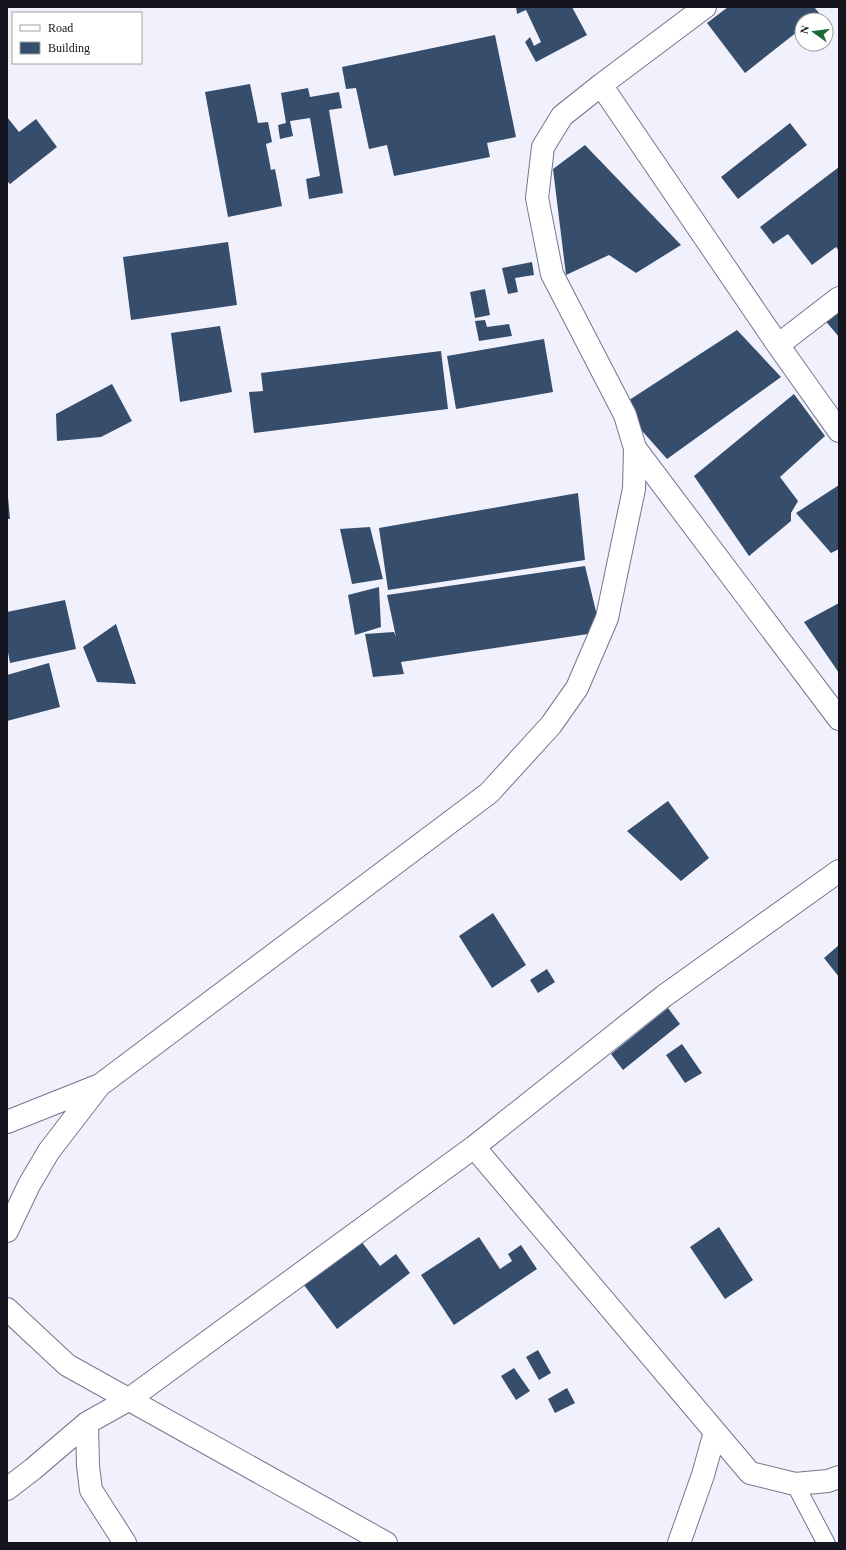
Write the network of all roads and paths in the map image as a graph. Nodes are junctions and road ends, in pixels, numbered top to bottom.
1 (705, 7) edge
2 (601, 85) junction
3 (839, 298) edge
4 (778, 345) junction
5 (839, 430) edge
6 (635, 448) junction
7 (839, 719) edge
8 (839, 871) edge
9 (100, 1085) junction
10 (7, 1122) edge
11 (474, 1147) junction
12 (7, 1232) edge
13 (7, 1308) edge
14 (128, 1400) junction
15 (87, 1423) junction
16 (715, 1432) junction
17 (839, 1476) edge
18 (795, 1484) junction
19 (7, 1489) edge
20 (125, 1543) edge
21 (386, 1543) edge
22 (679, 1543) edge
23 (826, 1543) edge

1 - 2 street
2 - 4 street
2 - 6 street
3 - 4 street
4 - 5 street
6 - 7 street
6 - 9 street
8 - 11 street
9 - 10 street
9 - 12 street
11 - 14 street
11 - 16 street
13 - 14 street
14 - 15 street
14 - 21 street
15 - 19 street
15 - 20 street
16 - 18 street
16 - 22 street
17 - 18 street
18 - 23 lane

